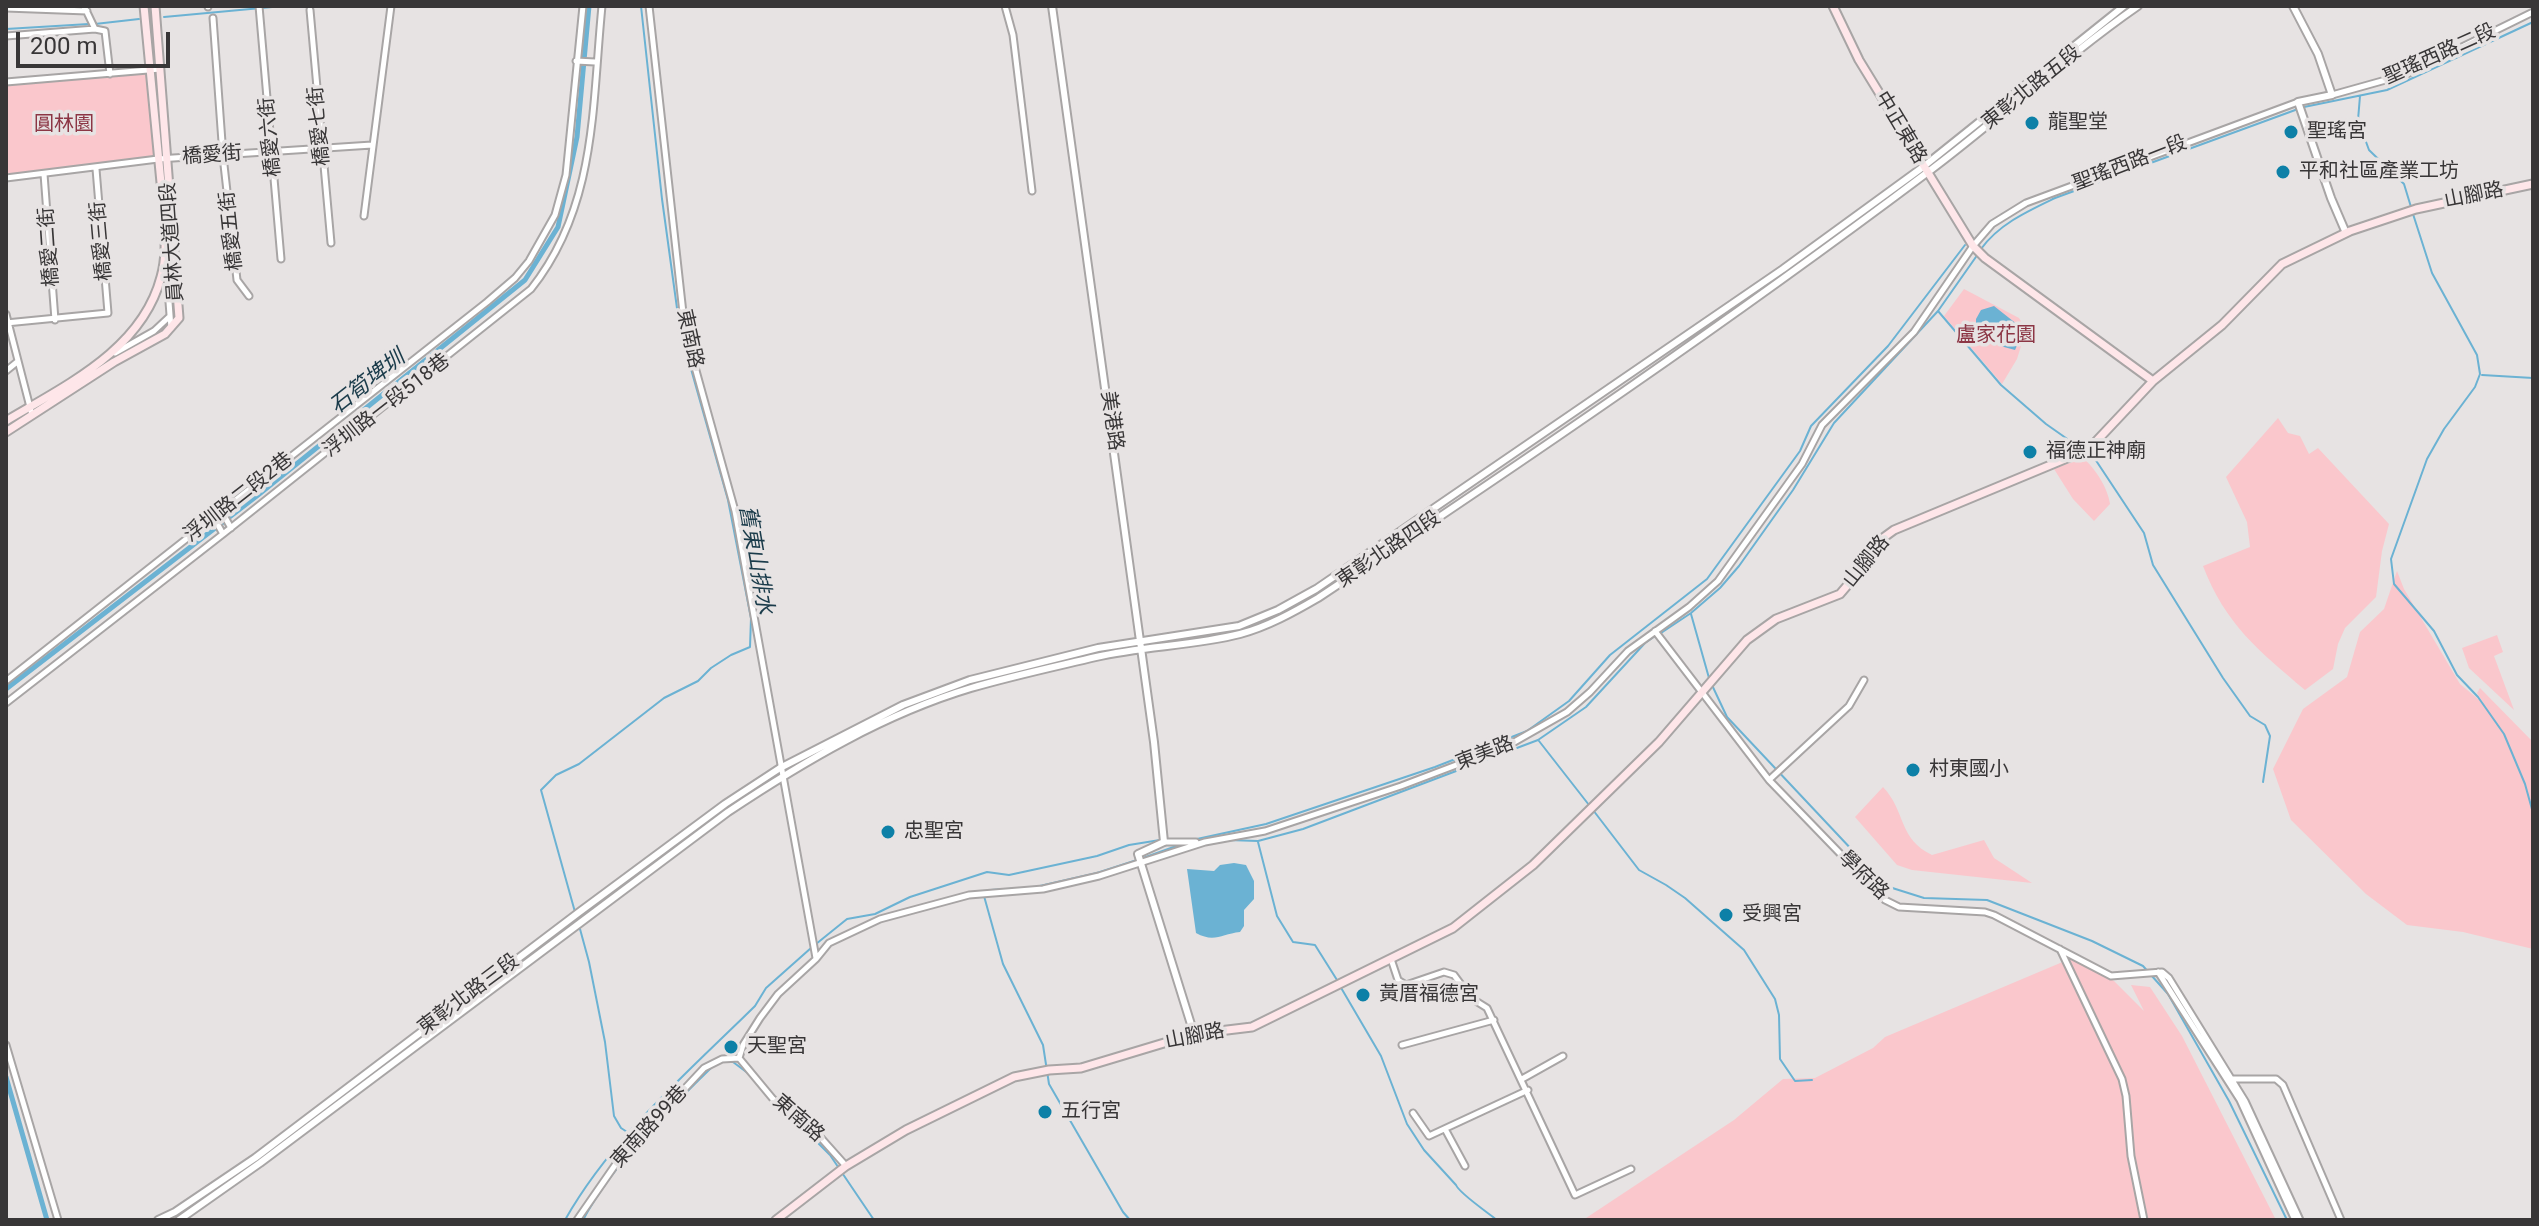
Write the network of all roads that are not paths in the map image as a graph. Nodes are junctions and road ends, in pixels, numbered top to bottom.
1 (144, 6) edge
2 (155, 6) edge
3 (259, 6) edge
4 (391, 6) edge
5 (583, 6) edge
6 (602, 6) edge
7 (649, 6) edge
8 (1005, 6) edge
9 (1052, 6) edge
10 (1833, 6) edge
11 (2124, 6) edge
12 (2138, 6) edge
13 (2293, 6) edge
14 (8, 7) edge
15 (86, 8) edge
16 (310, 10) dead end
17 (2533, 12) edge
18 (213, 18) dead end
19 (94, 26) junction
20 (6, 36) edge
21 (576, 61) junction
22 (595, 62) junction
23 (149, 69) junction
24 (160, 69) junction
25 (110, 74) junction
26 (6, 82) edge
27 (2332, 95) junction
28 (2298, 102) junction
29 (372, 145) junction
30 (322, 149) junction
31 (272, 151) junction
32 (223, 156) junction
33 (163, 159) junction
34 (96, 169) junction
35 (1925, 170) junction
36 (44, 174) junction
37 (6, 178) edge
38 (2533, 184) edge
39 (1032, 191) dead end
40 (364, 216) dead end
41 (2346, 233) junction
42 (331, 243) dead end
43 (165, 246) junction
44 (1973, 246) junction
45 (281, 259) dead end
46 (249, 296) dead end
47 (6, 314) edge
48 (170, 316) junction
49 (55, 320) junction
50 (7, 323) edge
51 (171, 328) junction
52 (108, 357) junction
53 (17, 362) junction
54 (6, 371) edge
55 (2153, 381) junction
56 (30, 411) junction
57 (6, 421) edge
58 (6, 432) edge
59 (1462, 490) junction
60 (1467, 497) junction
61 (222, 512) junction
62 (214, 518) junction
63 (231, 528) junction
64 (223, 534) junction
65 (1718, 581) joint
66 (1655, 631) junction
67 (1140, 641) junction
68 (1141, 649) junction
69 (1864, 680) dead end
70 (6, 681) edge
71 (1704, 690) junction
72 (6, 703) edge
73 (780, 768) junction
74 (782, 777) junction
75 (1769, 780) junction
76 (1164, 839) junction
77 (1205, 842) junction
78 (1139, 862) junction
79 (2059, 948) junction
80 (816, 959) junction
81 (1391, 959) junction
82 (1494, 1020) junction
83 (1194, 1034) junction
84 (6, 1045) edge
85 (1402, 1045) dead end
86 (1563, 1056) dead end
87 (739, 1058) junction
88 (1522, 1079) junction
89 (2230, 1079) junction
90 (1528, 1090) junction
91 (1413, 1113) dead end
92 (1445, 1129) junction
93 (1465, 1166) dead end
94 (845, 1167) junction
95 (1631, 1169) dead end
96 (58, 1220) edge
97 (158, 1220) edge
98 (179, 1220) edge
99 (577, 1220) edge
100 (776, 1220) edge
101 (2144, 1220) edge
102 (2297, 1220) edge
103 (2341, 1220) edge

1 - 23 main road, 員林大道四段
2 - 24 main road, 員林大道四段
3 - 31 street, 橋愛六街
4 - 29 street
5 - 21 street, 浮圳路二段2巷
6 - 22 street, 浮圳路一段518巷
7 - 73 street, 東南路
8 - 39 street
9 - 67 street, 美港路
10 - 35 main road, 中正東路
11 - 35 street, 東彰北路五段
12 - 35 street, 東彰北路五段
13 - 27 street
14 - 15 street
15 - 19 street
16 - 30 street, 橋愛七街
17 - 27 street, 聖瑤西路二段
18 - 32 street, 橋愛五街
19 - 20 street
19 - 25 street
21 - 22 street
21 - 61 street, 浮圳路二段2巷
22 - 63 street, 浮圳路一段518巷
23 - 24 street
23 - 25 street
23 - 33 main road, 員林大道四段
24 - 33 main road, 員林大道四段
25 - 26 street
27 - 28 street, 聖瑤西路二段
28 - 41 street
28 - 44 street, 聖瑤西路一段
29 - 30 street, 橋愛街
29 - 40 street
30 - 31 street, 橋愛街
30 - 42 street, 橋愛七街
31 - 32 street, 橋愛街
31 - 45 street, 橋愛六街
32 - 33 street, 橋愛街
32 - 46 street, 橋愛五街
33 - 34 street, 橋愛街
33 - 43 main road, 員林大道四段
33 - 51 main road, 員林大道四段
34 - 36 street, 橋愛街
34 - 49 street, 橋愛三街
35 - 44 main road, 中正東路
35 - 59 street, 東彰北路四段
35 - 60 street, 東彰北路四段
36 - 37 street, 橋愛街
36 - 49 street, 橋愛二街
38 - 41 main road, 山腳路
41 - 55 main road, 山腳路
43 - 48 street
43 - 52 main road, 員林大道四段
44 - 55 main road, 中正東路
44 - 65 street, 聖瑤西路一段
47 - 50 street
48 - 51 street
48 - 52 street
49 - 50 street
50 - 53 street
51 - 56 main road, 員林大道四段
52 - 56 main road, 員林大道四段
53 - 54 street
53 - 56 street
55 - 71 main road, 山腳路
56 - 57 main road, 員林大道四段
56 - 58 main road, 員林大道四段
59 - 60 street
59 - 67 street, 東彰北路四段
60 - 68 street, 東彰北路四段
61 - 62 street, 浮圳路二段2巷
61 - 63 street
62 - 64 street
62 - 70 street, 浮圳路二段2巷
63 - 64 street, 浮圳路一段518巷
64 - 72 street, 浮圳路一段518巷
65 - 66 street, 東美路
66 - 71 street, 學府路
66 - 77 street, 東美路
67 - 68 street, 美港路
67 - 73 street, 東彰北路四段
68 - 74 street, 東彰北路四段
68 - 76 street, 美港路
69 - 75 street
71 - 75 street, 學府路
71 - 81 main road, 山腳路
73 - 74 street, 東南路
73 - 97 street, 東彰北路三段
74 - 80 street, 東南路
74 - 98 street, 東彰北路三段
75 - 79 street, 學府路
76 - 77 street
76 - 78 street
77 - 78 street
78 - 80 street
78 - 83 street
79 - 89 street, 學府路
79 - 101 street
80 - 87 street
81 - 82 street
81 - 83 main road, 山腳路
82 - 85 street
82 - 88 street
83 - 94 main road, 山腳路
84 - 96 street
86 - 88 street
87 - 94 street, 東南路
87 - 99 street, 東南路99巷
88 - 90 street
89 - 102 street, 學府路
89 - 103 street
90 - 92 street
90 - 95 street
91 - 92 street
92 - 93 street
94 - 100 main road, 山腳路

